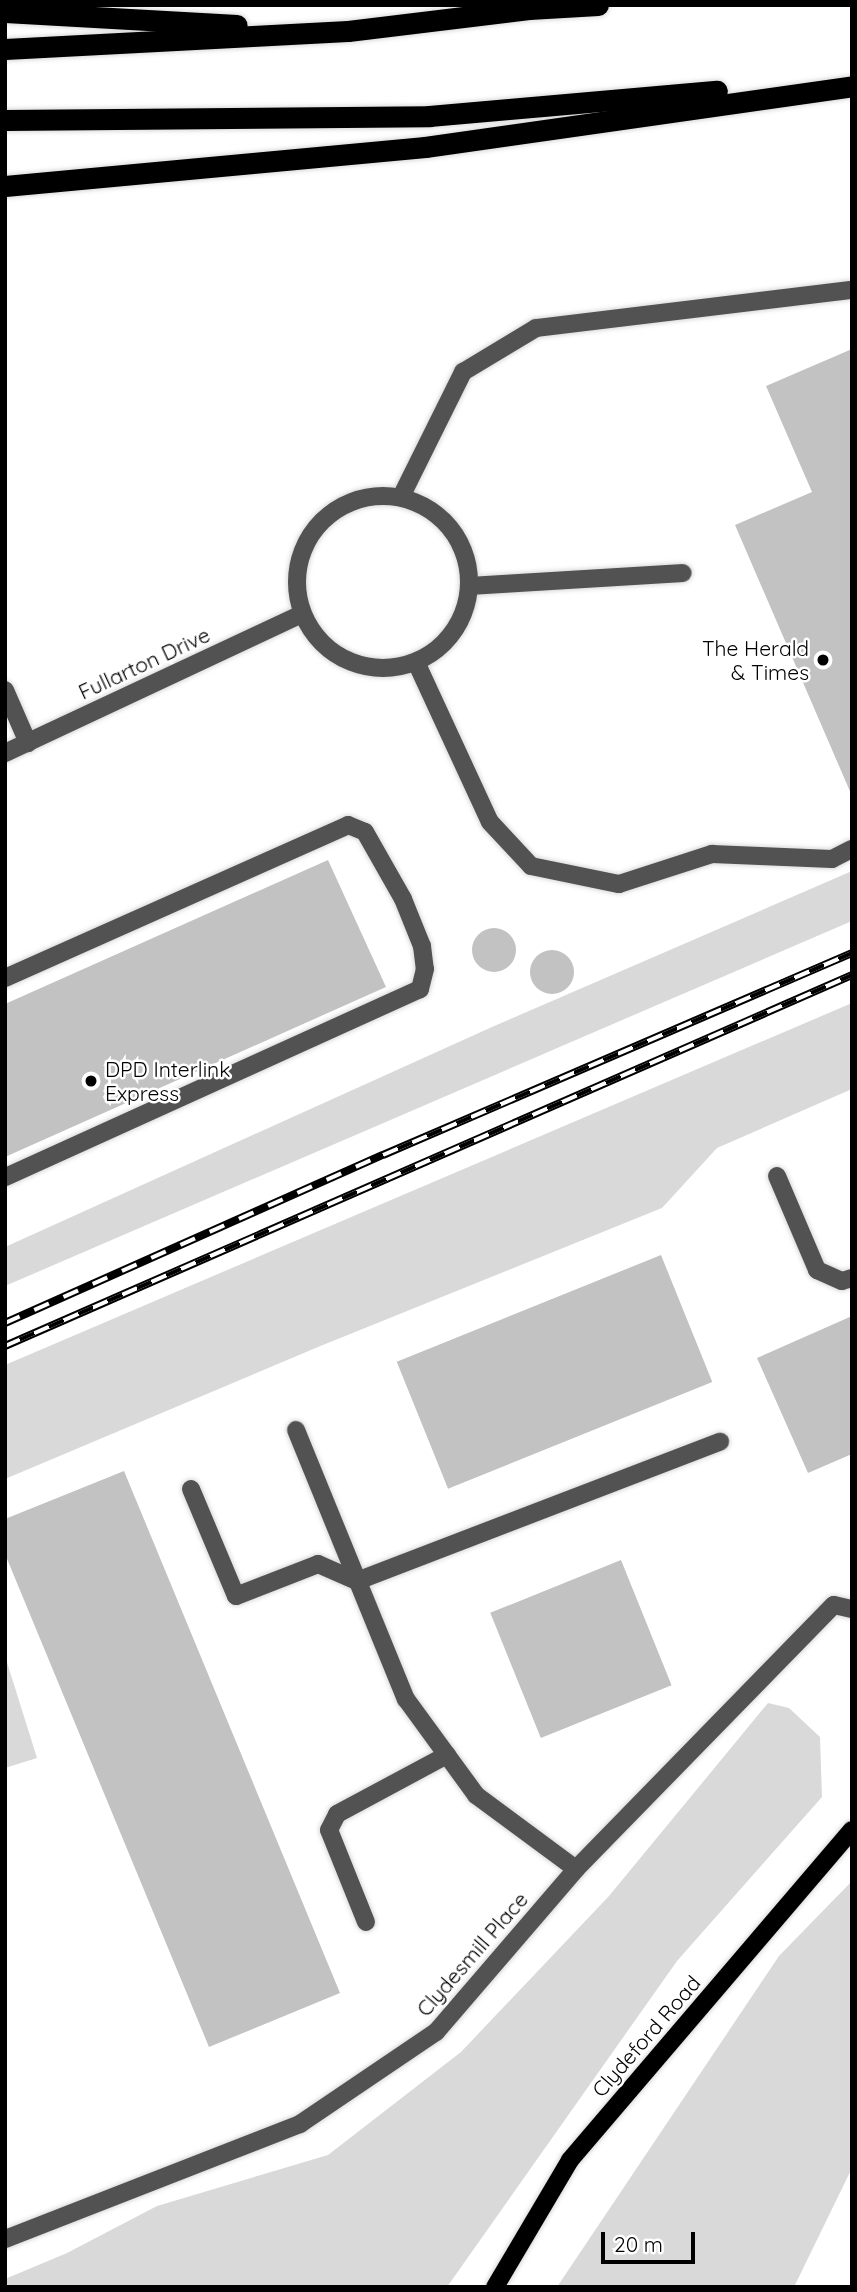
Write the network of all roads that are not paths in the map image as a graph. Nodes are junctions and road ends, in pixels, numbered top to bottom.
1 (598, 5) edge
2 (5, 12) edge
3 (348, 31) junction
4 (5, 49) edge
5 (852, 80) edge
6 (852, 86) edge
7 (5, 120) edge
8 (5, 186) edge
9 (852, 290) edge
10 (401, 497) junction
11 (682, 573) dead end
12 (470, 586) junction
13 (302, 614) junction
14 (416, 662) junction
15 (5, 690) edge
16 (28, 743) junction
17 (5, 753) edge
18 (852, 849) edge
19 (5, 978) edge
20 (777, 1176) dead end
21 (5, 1177) edge
22 (852, 1278) edge
23 (296, 1430) dead end
24 (720, 1442) dead end
25 (191, 1489) dead end
26 (357, 1581) junction
27 (852, 1609) edge
28 (447, 1755) junction
29 (852, 1830) edge
30 (576, 1869) junction
31 (366, 1922) dead end
32 (5, 2239) edge
33 (495, 2287) edge

1 - 3 highway
2 - 3 highway
3 - 4 highway
5 - 7 highway
6 - 8 highway
9 - 10 street
10 - 12 street
10 - 13 street
11 - 12 street
12 - 14 street
13 - 14 street
13 - 16 street, Fullarton Drive
14 - 18 street
15 - 16 street
16 - 17 street, Fullarton Drive
19 - 21 street
20 - 22 street
23 - 26 street
24 - 26 street
25 - 26 street
26 - 28 street
27 - 30 street, Clydesmill Place
28 - 30 street
28 - 31 street
29 - 33 main road, Clydeford Road
30 - 32 street, Clydesmill Place

